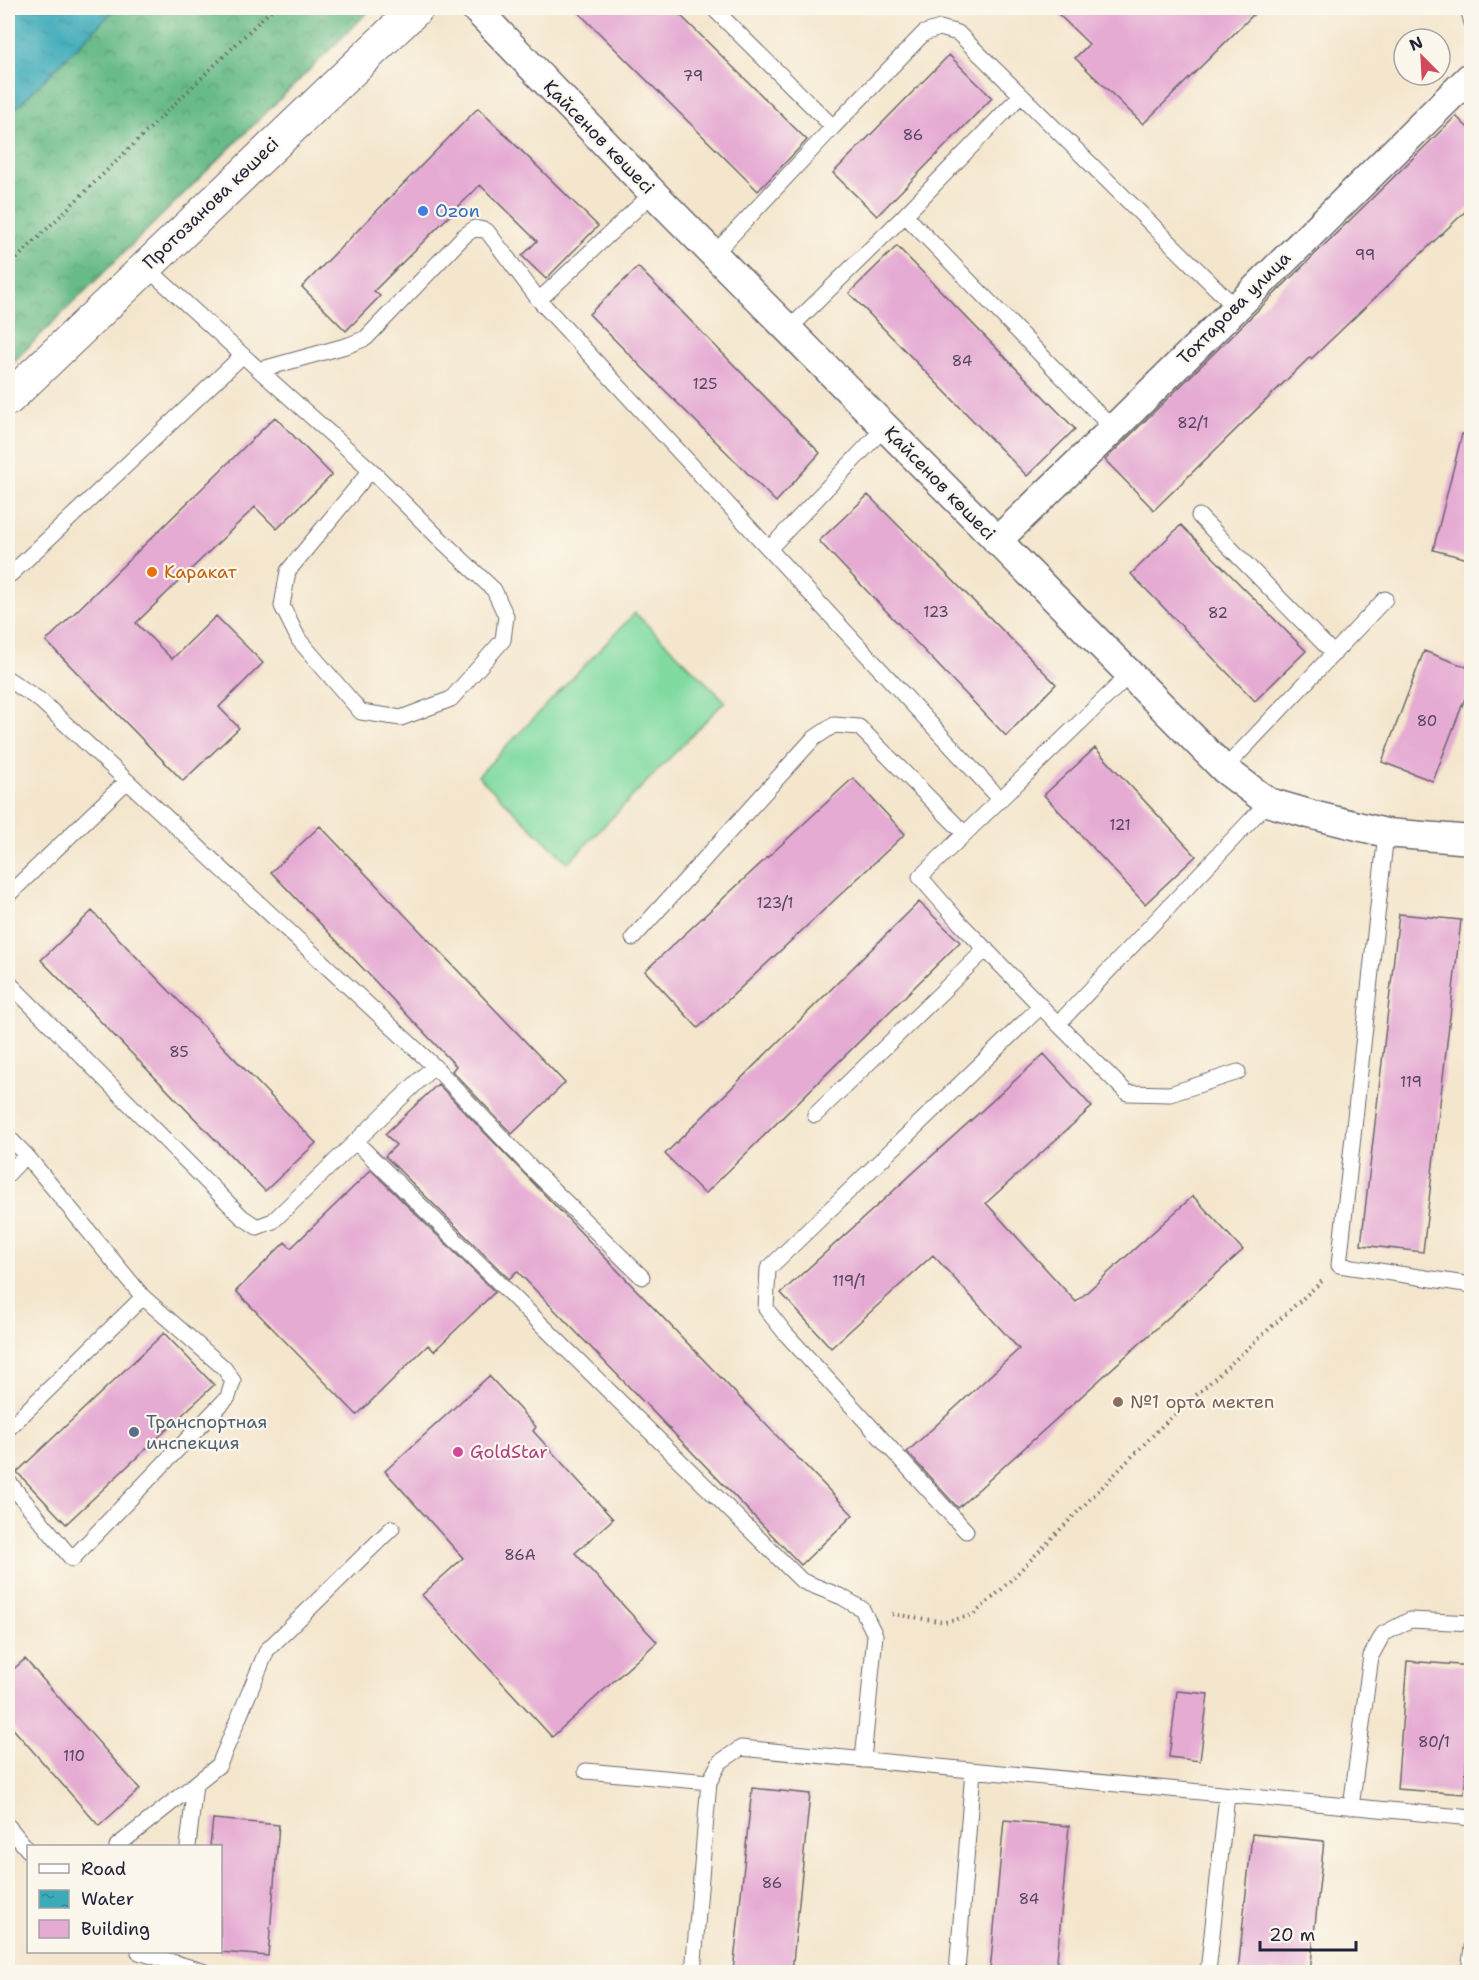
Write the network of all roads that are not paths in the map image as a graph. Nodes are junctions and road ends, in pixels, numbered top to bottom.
1 (417, 8) edge
2 (475, 8) edge
3 (1468, 8) edge
4 (716, 9) edge
5 (1472, 23) edge
6 (1471, 75) edge
7 (1021, 95) junction
8 (833, 127) junction
9 (653, 193) junction
10 (905, 215) junction
11 (715, 253) junction
12 (145, 266) junction
13 (539, 300) junction
14 (1235, 307) junction
15 (789, 328) junction
16 (243, 355) junction
17 (258, 370) junction
18 (8, 399) edge
19 (885, 427) junction
20 (1113, 429) junction
21 (371, 470) junction
22 (1199, 516) dead end
23 (997, 541) junction
24 (769, 549) junction
25 (12, 574) dead end
26 (1385, 599) dead end
27 (1334, 654) junction
28 (1130, 674) junction
29 (8, 680) edge
30 (1224, 769) junction
31 (126, 782) junction
32 (1000, 799) junction
33 (1268, 802) junction
34 (1386, 833) junction
35 (965, 834) junction
36 (1472, 840) edge
37 (8, 895) edge
38 (633, 938) dead end
39 (986, 949) junction
40 (8, 982) edge
41 (1041, 1006) junction
42 (1058, 1024) junction
43 (434, 1066) junction
44 (1238, 1072) dead end
45 (815, 1115) dead end
46 (8, 1137) edge
47 (356, 1142) junction
48 (26, 1155) junction
49 (8, 1174) edge
50 (642, 1277) dead end
51 (1472, 1285) edge
52 (143, 1297) junction
53 (8, 1429) edge
54 (8, 1481) edge
55 (392, 1528) dead end
56 (966, 1531) dead end
57 (1472, 1623) edge
58 (863, 1760) junction
59 (586, 1771) dead end
60 (973, 1771) junction
61 (709, 1782) junction
62 (195, 1784) junction
63 (1227, 1795) junction
64 (1351, 1807) junction
65 (1472, 1818) edge
66 (8, 1826) edge
67 (118, 1845) edge
68 (188, 1845) edge
69 (27, 1849) edge
70 (1472, 1947) edge
71 (142, 1953) edge
72 (205, 1972) edge
73 (693, 1972) edge
74 (957, 1972) edge
75 (1208, 1972) edge
76 (1469, 1972) edge

1 - 12 main road, Протозанова көшесі
2 - 9 street, Қайсенов көшесі
3 - 5 lane
4 - 8 lane
6 - 14 street, Тохтарова улица
7 - 8 lane
7 - 10 lane
7 - 14 lane
8 - 11 lane
9 - 11 street, Қайсенов көшесі
9 - 13 lane
10 - 15 lane
10 - 20 lane
11 - 15 street, Қайсенов көшесі
12 - 16 lane
12 - 18 main road, Протозанова көшесі
13 - 17 lane
13 - 24 lane
14 - 20 street, Тохтарова улица
15 - 19 street, Қайсенов көшесі
16 - 17 lane
16 - 25 lane
17 - 21 lane
19 - 23 street, Қайсенов көшесі
19 - 24 lane
20 - 23 street, Тохтарова улица
21 - 21 lane
22 - 27 lane
23 - 28 street, Қайсенов көшесі
24 - 32 lane
26 - 27 lane
27 - 30 lane
28 - 30 street, Қайсенов көшесі
28 - 32 lane
29 - 31 lane
30 - 33 street, Қайсенов көшесі
31 - 37 lane
31 - 43 lane
32 - 35 lane
33 - 34 street, Қайсенов көшесі
33 - 42 lane
34 - 36 street, Қайсенов көшесі
34 - 51 lane
35 - 38 lane
35 - 39 lane
39 - 41 lane
39 - 45 lane
40 - 47 lane
41 - 42 lane
41 - 56 lane
42 - 44 lane
43 - 47 lane
43 - 50 lane
46 - 48 lane
47 - 58 lane
48 - 49 lane
48 - 52 lane
52 - 53 lane
52 - 54 lane
55 - 62 lane
57 - 64 lane
58 - 60 lane
58 - 61 lane
59 - 61 lane
60 - 63 lane
60 - 74 lane
61 - 73 lane
62 - 67 lane
62 - 68 lane
63 - 64 lane
63 - 75 lane
64 - 65 lane
66 - 69 lane
70 - 76 lane
71 - 72 lane

